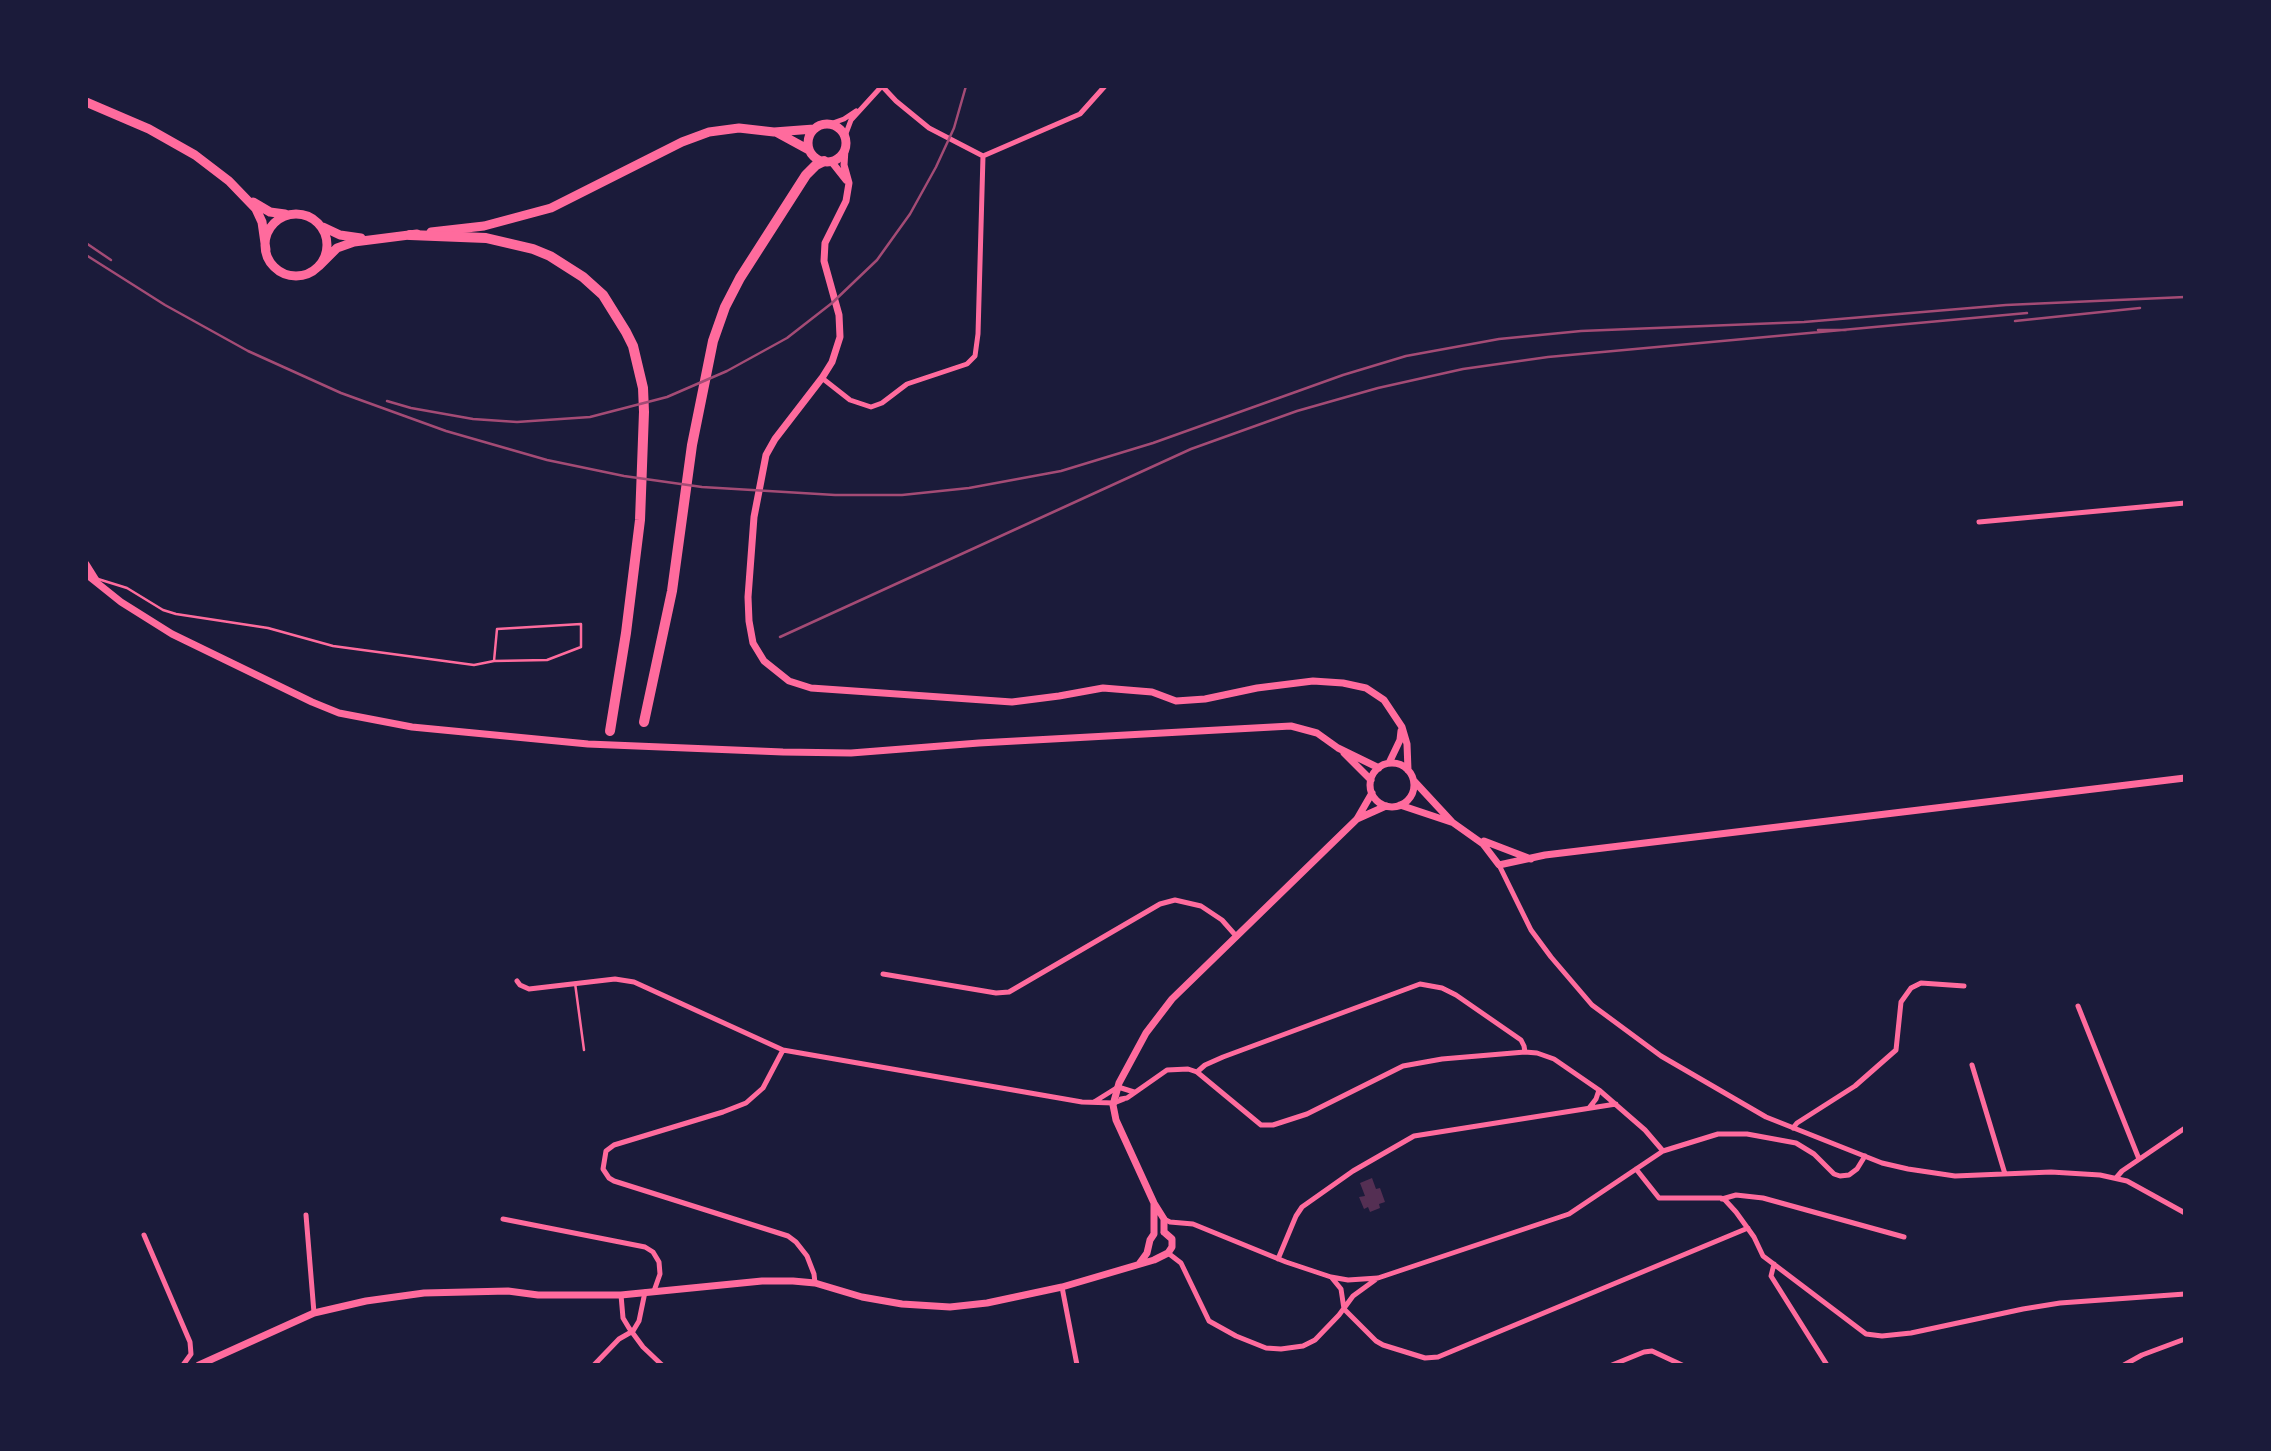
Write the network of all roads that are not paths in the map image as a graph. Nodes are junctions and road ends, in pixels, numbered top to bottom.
1 (882, 86) edge
2 (1105, 86) edge
3 (86, 102) edge
4 (861, 107) junction
5 (830, 124) junction
6 (814, 128) junction
7 (774, 132) junction
8 (845, 136) junction
9 (845, 149) junction
10 (810, 150) junction
11 (983, 156) junction
12 (827, 161) junction
13 (849, 183) junction
14 (240, 192) junction
15 (290, 214) junction
16 (323, 227) junction
17 (410, 235) junction
18 (370, 239) junction
19 (265, 250) junction
20 (320, 266) junction
21 (822, 378) junction
22 (2185, 503) edge
23 (1979, 522) dead end
24 (86, 564) edge
25 (86, 574) edge
26 (97, 581) junction
27 (494, 661) junction
28 (644, 722) dead end
29 (1402, 727) junction
30 (610, 731) dead end
31 (1338, 748) junction
32 (1389, 763) junction
33 (1379, 768) junction
34 (1408, 771) junction
35 (2185, 778) edge
36 (1371, 779) junction
37 (1414, 781) junction
38 (1372, 793) junction
39 (1400, 805) junction
40 (1386, 806) junction
41 (1357, 820) junction
42 (1452, 822) junction
43 (1472, 836) junction
44 (1532, 859) junction
45 (1499, 865) junction
46 (1237, 937) junction
47 (883, 974) dead end
48 (517, 981) dead end
49 (575, 983) junction
50 (1964, 986) dead end
51 (2078, 1006) dead end
52 (584, 1050) dead end
53 (783, 1050) junction
54 (1525, 1052) junction
55 (1972, 1065) dead end
56 (1197, 1072) junction
57 (1118, 1087) junction
58 (1599, 1090) junction
59 (1134, 1092) junction
60 (1117, 1100) junction
61 (1093, 1102) junction
62 (1616, 1104) junction
63 (1589, 1108) junction
64 (1793, 1128) junction
65 (2185, 1128) edge
66 (1663, 1151) junction
67 (1865, 1156) junction
68 (2139, 1159) junction
69 (1636, 1169) junction
70 (2006, 1174) junction
71 (2116, 1178) junction
72 (1722, 1199) junction
73 (1154, 1203) junction
74 (2185, 1213) edge
75 (306, 1215) dead end
76 (503, 1219) dead end
77 (1168, 1221) junction
78 (1748, 1228) junction
79 (1166, 1233) junction
80 (1154, 1234) junction
81 (144, 1235) dead end
82 (1904, 1237) dead end
83 (1150, 1247) junction
84 (1165, 1254) junction
85 (1278, 1259) junction
86 (1138, 1264) junction
87 (1774, 1264) junction
88 (1331, 1277) junction
89 (1378, 1278) junction
90 (815, 1283) junction
91 (1062, 1287) junction
92 (649, 1292) junction
93 (2185, 1294) edge
94 (621, 1295) junction
95 (1344, 1309) junction
96 (314, 1313) junction
97 (633, 1331) junction
98 (2185, 1339) edge
99 (210, 1363) edge
100 (183, 1365) edge
101 (199, 1365) edge
102 (594, 1365) edge
103 (662, 1365) edge
104 (1077, 1365) edge
105 (1612, 1365) edge
106 (1682, 1365) edge
107 (1827, 1365) edge
108 (2124, 1365) edge

1 - 4 street
1 - 11 street
2 - 11 street
3 - 14 main road
4 - 5 street
4 - 8 street
5 - 6 main road
5 - 8 main road
6 - 7 main road
6 - 10 main road
7 - 10 main road
7 - 17 main road
8 - 9 main road
9 - 12 main road
9 - 13 street
10 - 12 main road
11 - 21 street
12 - 13 street
12 - 28 highway
13 - 21 street
14 - 15 main road
14 - 19 main road
15 - 16 main road
15 - 19 main road
16 - 18 main road
16 - 20 main road
17 - 18 main road
17 - 30 highway
18 - 20 main road
19 - 20 main road
21 - 29 street
22 - 23 street
24 - 26 street
25 - 26 street
26 - 27 lane
26 - 31 street
27 - 27 lane
29 - 32 street
29 - 34 street
31 - 33 street
31 - 36 street
32 - 33 street
32 - 34 street
33 - 36 street
34 - 37 street
35 - 44 street
36 - 38 street
37 - 39 street
37 - 42 street
38 - 40 street
38 - 41 street
39 - 40 street
39 - 42 street
40 - 41 street
41 - 46 street
42 - 43 street
43 - 44 street
43 - 45 street
44 - 45 street
45 - 64 street
46 - 47 street
46 - 57 street
48 - 49 street
49 - 52 lane
49 - 53 street
50 - 64 street
51 - 68 street
53 - 61 street
53 - 90 street
54 - 56 street
54 - 56 street
54 - 58 street
55 - 70 street
56 - 59 street
57 - 59 street
57 - 60 street
57 - 61 street
58 - 62 street
58 - 63 street
59 - 60 street
60 - 61 street
60 - 73 street
62 - 63 street
62 - 66 street
63 - 85 street
64 - 67 street
65 - 68 street
66 - 67 street
66 - 69 street
67 - 70 street
68 - 71 street
69 - 72 street
69 - 89 street
70 - 71 street
71 - 74 street
72 - 78 street
72 - 82 street
73 - 77 street
73 - 80 street
75 - 96 street
76 - 92 street
77 - 79 street
77 - 85 street
78 - 87 street
78 - 95 street
79 - 80 street
79 - 84 street
80 - 83 street
81 - 100 street
83 - 84 street
83 - 86 street
84 - 86 street
84 - 95 street
85 - 88 street
86 - 91 street
87 - 93 street
87 - 107 street
88 - 89 street
88 - 95 street
89 - 95 street
90 - 91 street
90 - 92 street
91 - 104 street
92 - 94 street
92 - 97 street
94 - 96 street
94 - 97 street
96 - 99 street
97 - 102 street
97 - 103 street
98 - 108 street
99 - 101 street
105 - 106 street

